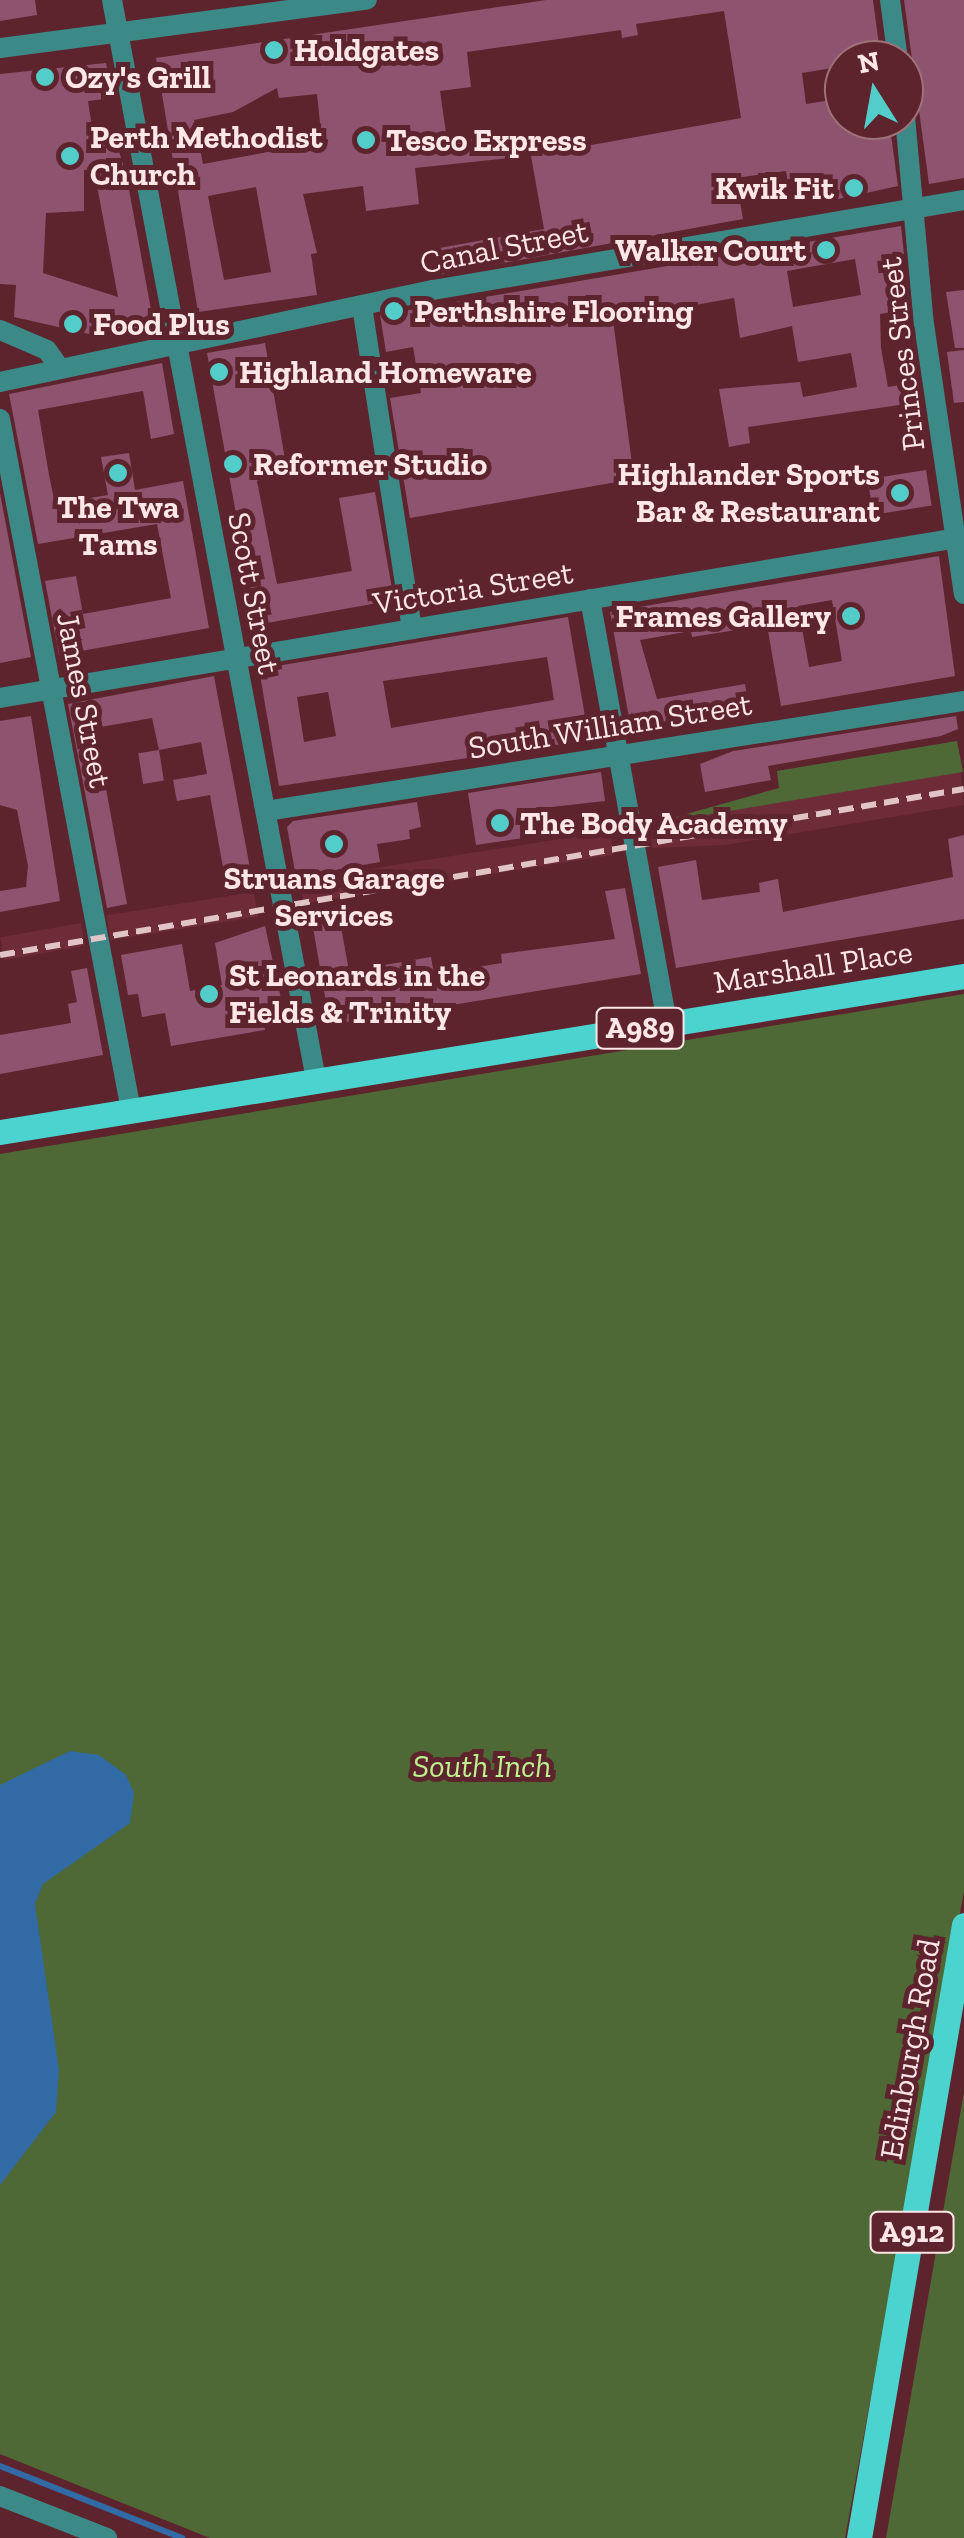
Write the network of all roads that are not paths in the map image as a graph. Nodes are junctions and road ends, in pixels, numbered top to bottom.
1 (112, 0) edge
2 (367, 0) edge
3 (890, 0) edge
4 (120, 32) junction
5 (895, 40) edge
6 (0, 48) edge
7 (908, 140) edge
8 (964, 200) edge
9 (916, 207) junction
10 (362, 306) junction
11 (0, 330) edge
12 (177, 344) junction
13 (58, 366) junction
14 (0, 382) edge
15 (0, 418) edge
16 (957, 538) junction
17 (964, 594) edge
18 (590, 599) junction
19 (412, 629) junction
20 (236, 659) junction
21 (51, 690) junction
22 (0, 698) edge
23 (964, 702) edge
24 (618, 756) junction
25 (266, 811) junction
26 (964, 976) edge
27 (667, 1024) junction
28 (316, 1080) junction
29 (131, 1110) junction
30 (10, 1130) edge
31 (964, 1925) edge
32 (0, 2496) edge
33 (107, 2538) edge
34 (860, 2538) edge

1 - 4 street, Scott Street
2 - 4 street
3 - 5 street
4 - 6 street
4 - 12 street, Scott Street
7 - 9 street, Princes Street
8 - 9 street, Canal Street
9 - 10 street, Canal Street
9 - 16 street, Princes Street
10 - 12 street, Canal Street
10 - 19 street
11 - 13 street
12 - 13 street, Canal Street
12 - 20 street, Scott Street
13 - 14 street, Canal Street
15 - 21 street, James Street
16 - 17 street, Princes Street
16 - 18 street, Victoria Street
18 - 19 street, Victoria Street
18 - 24 street
19 - 20 street, Victoria Street
20 - 21 street, Victoria Street
20 - 25 street, Scott Street
21 - 22 street, Victoria Street
21 - 29 street, James Street
23 - 24 street, South William Street
24 - 25 street, South William Street
24 - 27 street
25 - 28 street, Scott Street
26 - 27 main road, Marshall Place / A989
27 - 28 main road, Marshall Place / A989
28 - 29 main road, A989
29 - 30 main road, A989
31 - 34 main road, Edinburgh Road / A912
32 - 33 street

